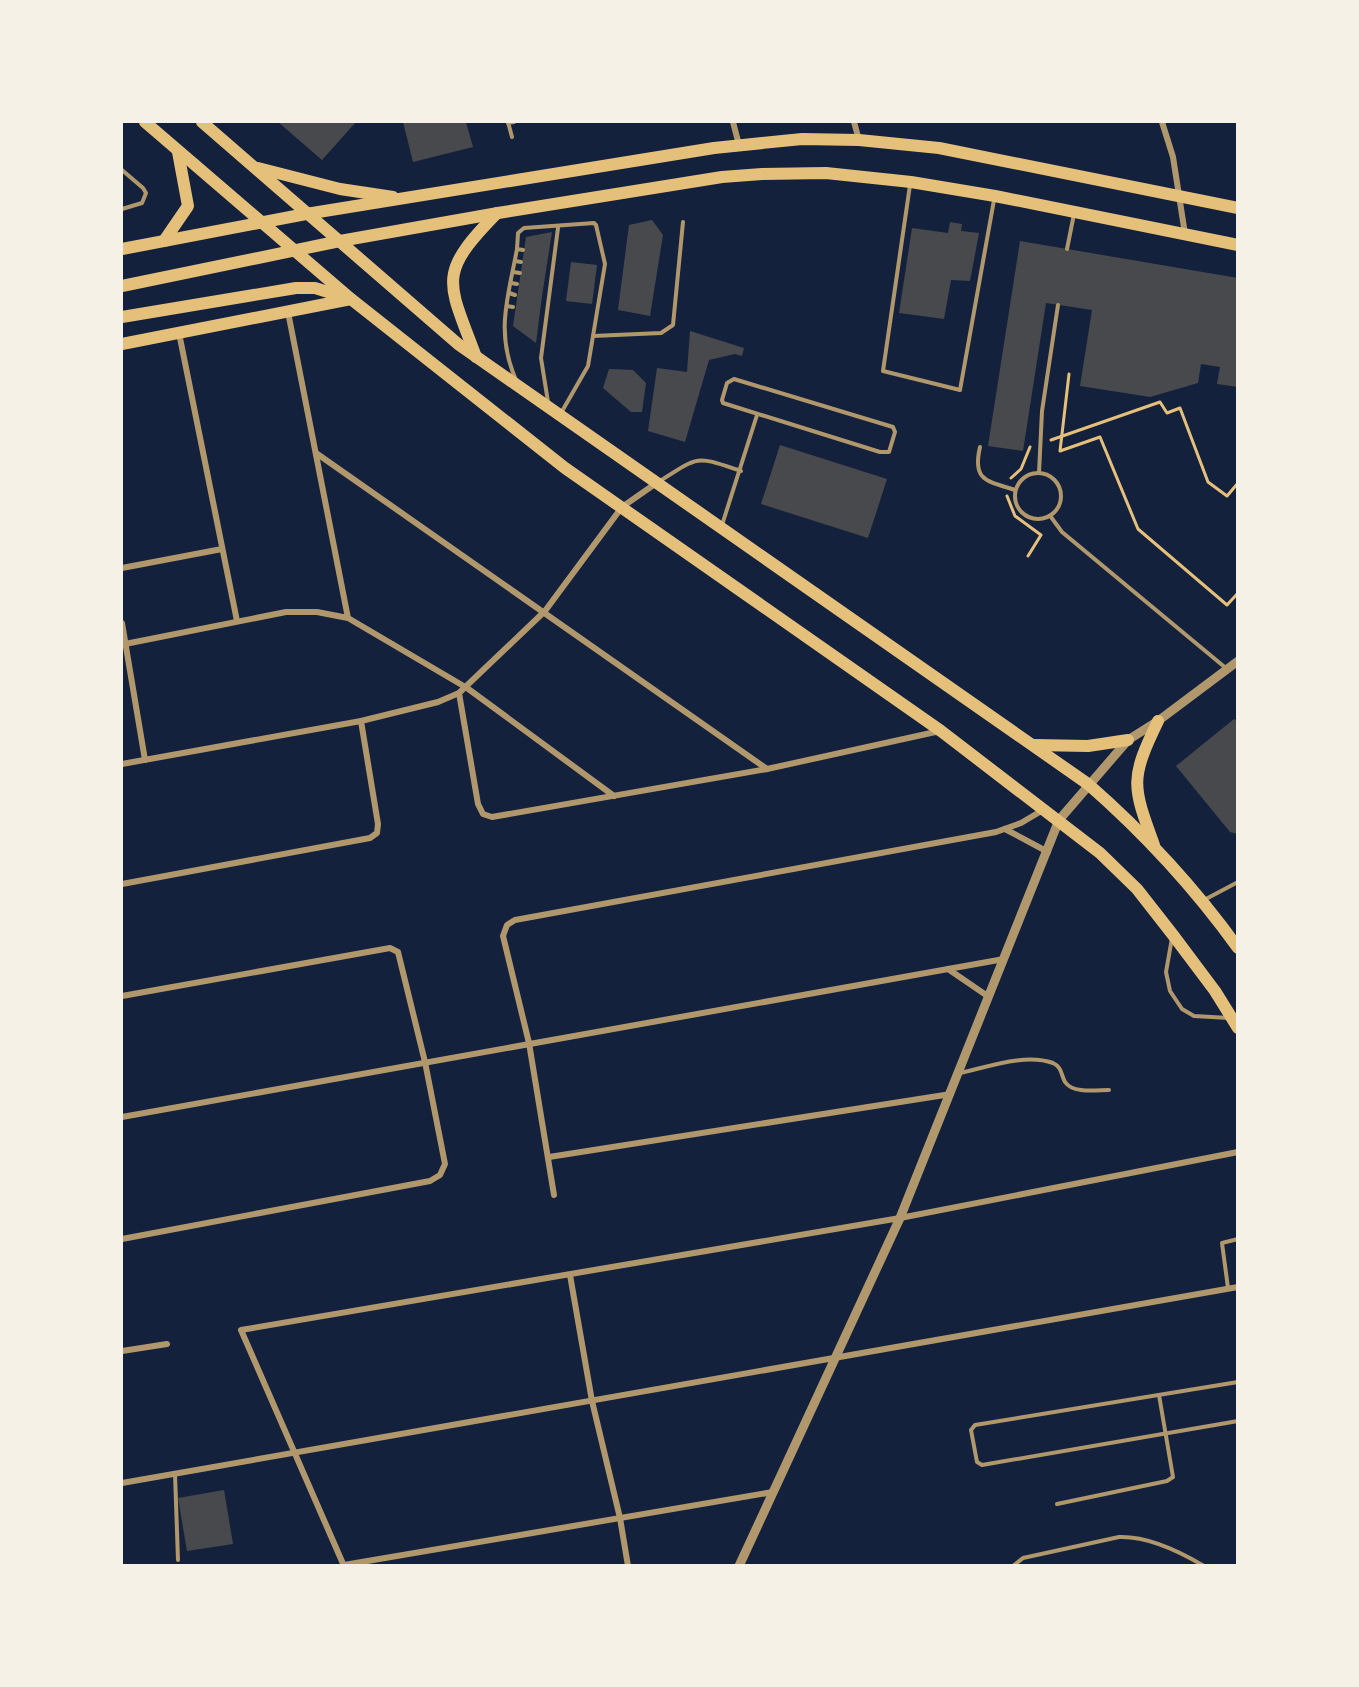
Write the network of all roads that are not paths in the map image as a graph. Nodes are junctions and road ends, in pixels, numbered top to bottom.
1 (145, 122) edge
2 (202, 122) edge
3 (508, 122) edge
4 (514, 122) edge
5 (733, 122) edge
6 (854, 122) edge
7 (1162, 122) edge
8 (512, 137) dead end
9 (859, 140) junction
10 (739, 145) junction
11 (178, 152) junction
12 (253, 167) junction
13 (122, 170) edge
14 (911, 182) junction
15 (995, 196) junction
16 (1178, 196) junction
17 (406, 199) junction
18 (1238, 208) edge
19 (122, 209) edge
20 (498, 213) junction
21 (1074, 213) junction
22 (306, 214) junction
23 (261, 222) junction
24 (683, 222) dead end
25 (558, 228) junction
26 (1185, 234) junction
27 (164, 241) junction
28 (340, 241) junction
29 (1238, 245) edge
30 (122, 249) edge
31 (517, 249) junction
32 (1067, 249) dead end
33 (294, 250) junction
34 (524, 250) dead end
35 (515, 261) junction
36 (521, 262) dead end
37 (513, 272) junction
38 (520, 273) dead end
39 (511, 283) junction
40 (517, 284) dead end
41 (122, 286) edge
42 (509, 293) junction
43 (515, 295) dead end
44 (351, 299) junction
45 (1058, 305) dead end
46 (507, 306) junction
47 (513, 307) dead end
48 (288, 312) junction
49 (122, 317) edge
50 (178, 332) junction
51 (593, 336) junction
52 (122, 345) edge
53 (477, 357) junction
54 (519, 387) junction
55 (555, 413) junction
56 (757, 415) junction
57 (980, 447) dead end
58 (316, 453) junction
59 (741, 471) junction
60 (1039, 473) junction
61 (655, 484) junction
62 (1015, 490) junction
63 (622, 507) junction
64 (1051, 516) junction
65 (721, 529) junction
66 (222, 549) junction
67 (122, 568) edge
68 (544, 611) junction
69 (348, 618) junction
70 (237, 621) junction
71 (122, 623) edge
72 (125, 644) junction
73 (1238, 661) edge
74 (1227, 669) junction
75 (467, 688) junction
76 (459, 693) junction
77 (361, 721) junction
78 (1158, 721) junction
79 (941, 731) junction
80 (1128, 740) junction
81 (1031, 744) junction
82 (145, 760) junction
83 (122, 764) edge
84 (766, 769) junction
85 (1088, 784) junction
86 (614, 796) junction
87 (1043, 810) junction
88 (1059, 820) junction
89 (1005, 829) junction
90 (1156, 848) junction
91 (1048, 852) junction
92 (1238, 882) edge
93 (122, 884) edge
94 (1203, 900) junction
95 (1173, 934) junction
96 (1238, 948) edge
97 (1006, 958) junction
98 (948, 969) junction
99 (122, 996) edge
100 (990, 998) junction
101 (1234, 1023) edge
102 (529, 1044) junction
103 (425, 1062) junction
104 (959, 1073) junction
105 (1109, 1090) dead end
106 (951, 1094) junction
107 (122, 1117) edge
108 (1238, 1152) edge
109 (549, 1157) junction
110 (554, 1195) dead end
111 (900, 1218) junction
112 (122, 1239) edge
113 (1238, 1239) edge
114 (570, 1275) junction
115 (1238, 1287) edge
116 (1228, 1289) junction
117 (167, 1344) dead end
118 (122, 1351) edge
119 (834, 1359) junction
120 (1238, 1382) edge
121 (1159, 1395) junction
122 (592, 1401) junction
123 (1238, 1421) edge
124 (1167, 1433) junction
125 (293, 1453) junction
126 (175, 1474) junction
127 (122, 1483) edge
128 (773, 1492) junction
129 (1057, 1504) dead end
130 (620, 1518) junction
131 (178, 1560) dead end
132 (344, 1565) edge
133 (628, 1566) edge
134 (739, 1566) edge
135 (1012, 1566) edge
136 (1204, 1566) edge

1 - 11 main road
2 - 12 main road
3 - 4 lane
3 - 8 lane
5 - 10 street
6 - 9 street
7 - 16 street
9 - 10 main road
9 - 16 main road
10 - 17 main road
11 - 23 main road
11 - 27 main road
12 - 17 main road
12 - 22 main road
13 - 19 lane
14 - 15 main road
14 - 15 lane
14 - 20 main road
15 - 21 main road
16 - 18 main road
16 - 26 street
17 - 22 main road
20 - 28 main road
20 - 53 main road
21 - 26 main road
21 - 32 lane
22 - 23 main road
22 - 28 main road
23 - 27 main road
23 - 33 main road
24 - 51 lane
25 - 31 lane
25 - 51 lane
25 - 55 lane
26 - 29 main road
27 - 30 main road
28 - 33 main road
28 - 53 main road
31 - 34 lane
31 - 35 lane
33 - 41 main road
33 - 44 main road
35 - 36 lane
35 - 37 lane
37 - 38 lane
37 - 39 lane
39 - 40 lane
39 - 42 lane
42 - 43 lane
42 - 46 lane
44 - 48 main road
44 - 49 main road
44 - 63 main road
45 - 60 lane
46 - 47 lane
46 - 54 lane
48 - 50 main road
48 - 58 street
50 - 52 main road
50 - 66 street
51 - 55 lane
53 - 54 main road
54 - 55 main road
55 - 61 main road
56 - 56 lane
56 - 59 lane
57 - 62 lane
58 - 68 street
58 - 69 street
59 - 61 lane
59 - 65 lane
60 - 62 lane
60 - 64 lane
61 - 63 street
61 - 65 main road
62 - 64 lane
63 - 68 street
63 - 79 main road
64 - 74 lane
65 - 81 main road
66 - 67 street
66 - 70 street
68 - 75 street
68 - 84 street
69 - 70 street
69 - 75 street
70 - 72 street
71 - 72 street
72 - 82 street
73 - 74 street
74 - 78 street
75 - 76 street
75 - 86 street
76 - 77 street
76 - 86 street
77 - 82 street
77 - 93 street
78 - 80 street
78 - 90 main road
79 - 84 street
79 - 87 main road
80 - 81 main road
80 - 85 street
81 - 85 main road
82 - 83 street
84 - 86 street
85 - 88 street
85 - 90 main road
87 - 88 main road
87 - 89 street
88 - 91 street
88 - 95 main road
89 - 91 street
89 - 102 street
90 - 94 main road
91 - 97 street
92 - 94 lane
94 - 96 main road
95 - 101 main road
95 - 101 lane
97 - 98 street
97 - 100 street
98 - 100 street
98 - 102 street
99 - 103 street
100 - 104 street
102 - 103 street
102 - 109 street
103 - 107 street
103 - 112 street
104 - 105 lane
104 - 106 street
106 - 109 street
106 - 111 street
108 - 111 street
109 - 110 street
111 - 114 street
111 - 119 street
113 - 116 lane
114 - 122 street
114 - 125 street
115 - 116 street
116 - 119 street
117 - 118 street
119 - 122 street
119 - 128 street
120 - 121 lane
121 - 124 lane
121 - 124 lane
122 - 125 street
122 - 130 street
123 - 124 lane
124 - 129 lane
125 - 126 street
125 - 132 street
126 - 127 street
126 - 131 lane
128 - 130 street
128 - 134 street
130 - 132 street
130 - 133 street
135 - 136 lane

